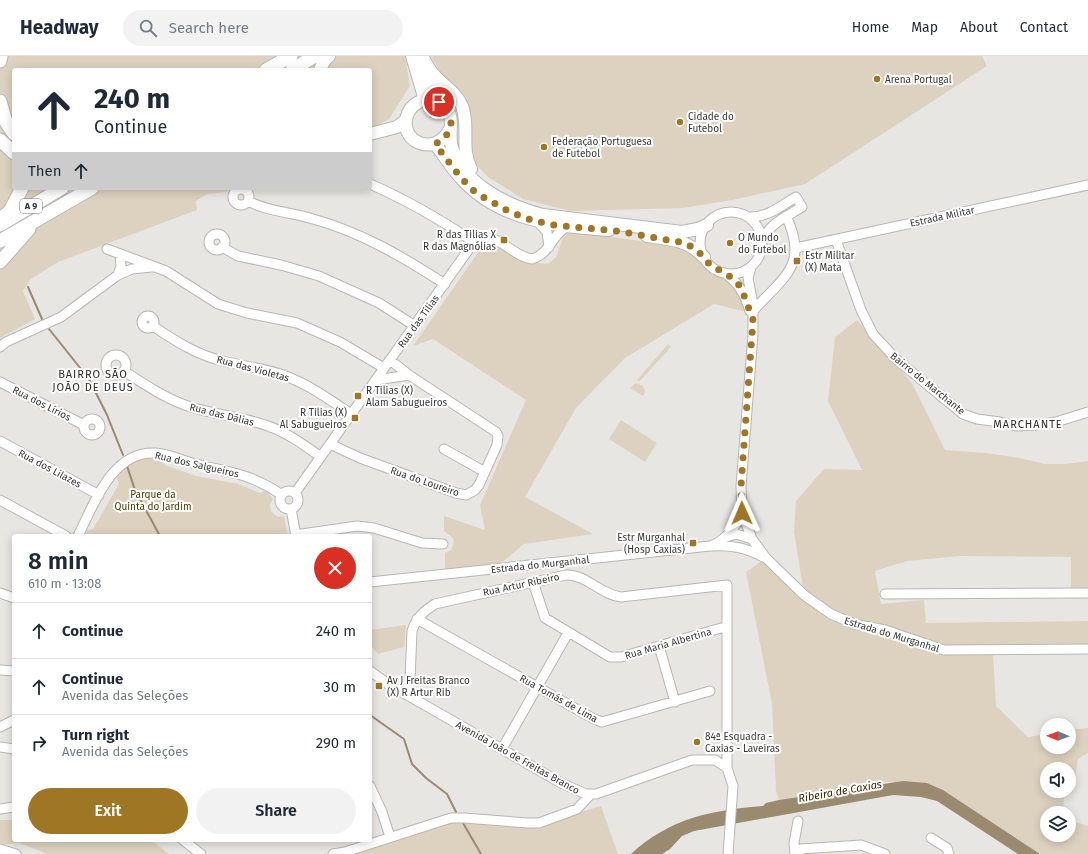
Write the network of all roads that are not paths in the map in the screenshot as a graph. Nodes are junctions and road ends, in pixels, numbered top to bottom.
1 (1, 56) edge
2 (275, 56) edge
3 (291, 56) edge
4 (315, 56) edge
5 (329, 56) edge
6 (412, 56) edge
7 (422, 56) edge
8 (0, 61) edge
9 (260, 68) edge
10 (270, 68) edge
11 (295, 68) edge
12 (321, 68) edge
13 (425, 100) junction
14 (0, 101) edge
15 (439, 102) junction
16 (406, 120) junction
17 (450, 129) junction
18 (12, 131) edge
19 (372, 133) edge
20 (409, 133) junction
21 (0, 140) edge
22 (372, 141) edge
23 (435, 144) junction
24 (12, 151) edge
25 (480, 184) junction
26 (372, 185) edge
27 (1088, 185) edge
28 (21, 190) edge
29 (59, 190) edge
30 (88, 190) edge
31 (248, 201) dead end
32 (786, 216) junction
33 (41, 217) junction
34 (748, 217) junction
35 (0, 219) edge
36 (538, 222) junction
37 (0, 224) edge
38 (707, 225) junction
39 (567, 227) junction
40 (836, 240) junction
41 (0, 241) edge
42 (474, 242) junction
43 (762, 242) junction
44 (549, 246) junction
45 (222, 247) dead end
46 (107, 248) dead end
47 (796, 248) junction
48 (120, 254) junction
49 (704, 257) junction
50 (0, 262) edge
51 (153, 266) junction
52 (751, 267) junction
53 (725, 273) junction
54 (118, 275) junction
55 (445, 284) junction
56 (751, 290) junction
57 (770, 294) junction
58 (753, 316) junction
59 (153, 326) dead end
60 (415, 326) junction
61 (0, 347) edge
62 (387, 364) junction
63 (124, 371) dead end
64 (409, 375) junction
65 (376, 380) junction
66 (0, 382) edge
67 (1088, 412) edge
68 (351, 414) junction
69 (84, 425) dead end
70 (0, 441) edge
71 (330, 444) junction
72 (444, 449) dead end
73 (321, 457) junction
74 (484, 472) junction
75 (295, 493) junction
76 (99, 495) junction
77 (282, 495) junction
78 (0, 500) edge
79 (291, 509) junction
80 (742, 513) junction
81 (62, 534) edge
82 (79, 534) edge
83 (296, 534) edge
84 (308, 534) edge
85 (726, 537) junction
86 (752, 539) junction
87 (443, 544) dead end
88 (730, 545) junction
89 (710, 546) junction
90 (766, 558) junction
91 (372, 582) edge
92 (533, 582) junction
93 (0, 594) edge
94 (885, 594) dead end
95 (1088, 594) edge
96 (12, 597) edge
97 (418, 619) junction
98 (721, 628) dead end
99 (568, 633) junction
100 (659, 646) junction
101 (1088, 649) edge
102 (0, 670) edge
103 (12, 671) edge
104 (372, 673) edge
105 (537, 687) junction
106 (710, 691) dead end
107 (405, 694) junction
108 (675, 702) junction
109 (12, 721) edge
110 (0, 727) edge
111 (0, 747) edge
112 (12, 749) edge
113 (502, 749) junction
114 (727, 768) junction
115 (372, 790) edge
116 (591, 794) junction
117 (12, 807) edge
118 (0, 809) edge
119 (798, 821) dead end
120 (390, 837) junction
121 (931, 838) dead end
122 (186, 842) edge
123 (0, 849) edge
124 (797, 852) edge
125 (16, 854) edge
126 (201, 854) edge
127 (333, 854) edge
128 (728, 854) edge
129 (885, 854) edge
130 (949, 854) edge

1 - 8 highway
2 - 9 highway
3 - 10 highway
4 - 11 highway
5 - 12 main road
6 - 13 main road
7 - 15 main road
7 - 25 main road
13 - 15 main road
13 - 16 main road
14 - 18 highway
15 - 17 main road
16 - 19 main road
16 - 20 main road
17 - 23 main road
17 - 25 main road
20 - 22 main road
20 - 23 main road
21 - 24 highway
23 - 36 main road
25 - 38 main road
26 - 42 street
27 - 40 street, Estrada Militar
28 - 35 highway
29 - 37 highway, A 9
30 - 33 highway, A 9
31 - 55 street
32 - 34 street
32 - 43 street
32 - 47 street
33 - 41 highway, A 9
33 - 50 highway
34 - 38 street
34 - 43 street
36 - 39 main road
36 - 44 street
38 - 49 street
39 - 44 street
39 - 49 main road
40 - 47 street, Estrada Militar
40 - 67 street, Bairro do Marchante
42 - 44 street
42 - 55 street, Rua das Tílias
43 - 52 street
45 - 60 street
46 - 48 street, Rua do Loureiro
47 - 57 street
48 - 51 street, Rua do Loureiro
48 - 54 street
49 - 53 street
51 - 54 street
51 - 62 street, Rua do Loureiro
52 - 53 street
52 - 56 street
53 - 58 street
54 - 61 street
55 - 60 street, Rua das Tílias
56 - 57 street
56 - 58 street
57 - 58 street
58 - 80 street
59 - 68 street, Rua das Violetas
60 - 62 street, Rua das Tílias
62 - 64 street, Rua do Loureiro
62 - 65 street, Rua das Tílias
63 - 73 street, Rua das Dálias
64 - 65 street
64 - 74 street, Rua do Loureiro
65 - 68 street, Rua das Tílias
66 - 69 street, Rua dos Lírios
68 - 71 street, Rua das Tílias
70 - 76 street, Rua dos Lilazes
71 - 73 street, Rua das Tílias
71 - 74 street, Rua do Loureiro
72 - 74 street
73 - 75 street, Rua das Tílias
75 - 77 street
75 - 79 street
76 - 77 street, Rua dos Salgueiros
76 - 82 street, Rua dos Salgueiros
77 - 79 street
78 - 81 street
79 - 83 street
80 - 85 street, Estrada do Murganhal
80 - 86 street, Estrada do Murganhal
84 - 87 street
85 - 86 street, Estrada do Murganhal
85 - 89 street, Estrada do Murganhal
86 - 88 street, Estrada do Murganhal
86 - 90 street, Estrada do Murganhal
88 - 89 street, Estrada do Murganhal
88 - 90 street, Estrada do Murganhal
89 - 91 street, Estrada do Murganhal
90 - 101 street, Estrada do Murganhal
92 - 97 street, Rua Artur Ribeiro
92 - 99 street, Rua Maria Albertina
92 - 114 street, Rua Artur Ribeiro
93 - 96 street
94 - 95 street
97 - 105 street, Rua Tomás de Lima
97 - 107 street, Rua Artur Ribeiro
98 - 100 street, Rua Maria Albertina
99 - 100 street, Rua Maria Albertina
99 - 105 street
100 - 108 street
102 - 103 street
104 - 107 street, Avenida João de Freitas Branco
105 - 108 street, Rua Tomás de Lima
105 - 113 street
106 - 108 street, Rua Tomás de Lima
107 - 113 street, Avenida João de Freitas Branco
109 - 110 street
111 - 112 street
113 - 116 street, Avenida João de Freitas Branco
114 - 116 street, Avenida João de Freitas Branco
114 - 128 street
115 - 120 street
116 - 120 street
117 - 118 street
119 - 124 street
120 - 127 street
121 - 130 street
122 - 126 street
123 - 125 street
124 - 129 street

